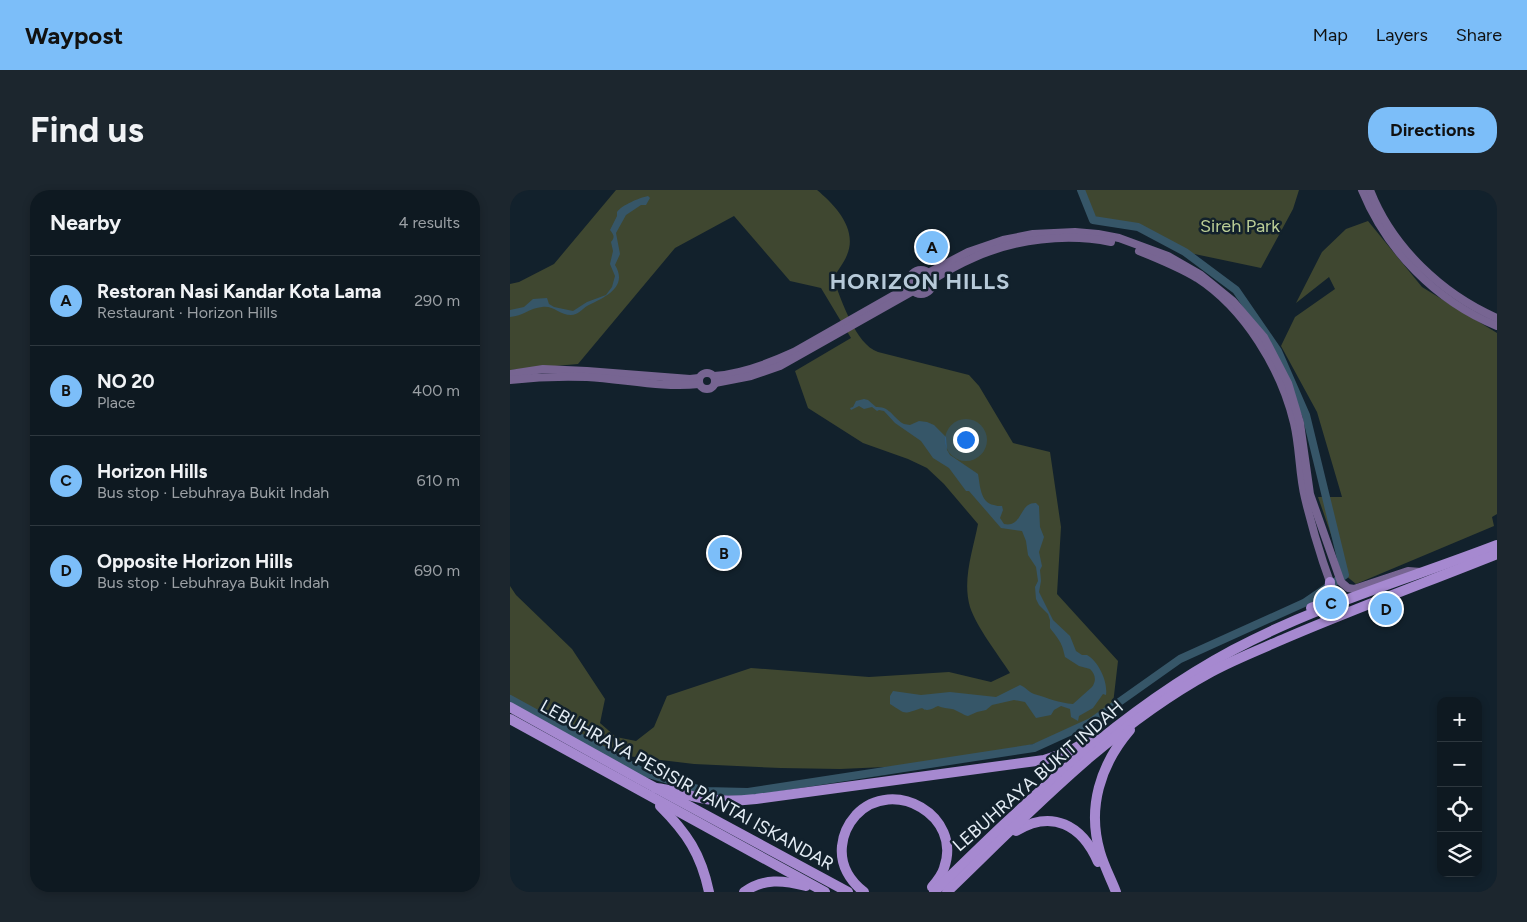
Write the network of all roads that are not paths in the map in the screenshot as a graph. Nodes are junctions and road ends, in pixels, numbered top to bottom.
1 (1362, 190) edge
2 (1370, 190) edge
3 (930, 276) junction
4 (911, 288) junction
5 (1497, 318) edge
6 (1497, 326) edge
7 (510, 374) edge
8 (510, 380) edge
9 (715, 380) junction
10 (699, 381) junction
11 (1497, 545) edge
12 (1497, 554) edge
13 (1424, 572) junction
14 (1330, 582) junction
15 (1340, 609) junction
16 (1258, 637) junction
17 (510, 707) edge
18 (1131, 714) junction
19 (1146, 714) junction
20 (510, 719) edge
21 (653, 792) junction
22 (995, 846) junction
23 (821, 890) edge
24 (709, 892) edge
25 (744, 892) edge
26 (848, 892) edge
27 (864, 892) edge
28 (929, 892) edge
29 (934, 892) edge
30 (947, 892) edge
31 (1110, 892) edge
32 (1116, 892) edge

1 - 6 street
2 - 5 street
3 - 4 street
3 - 4 street
3 - 13 street
3 - 14 street
4 - 9 street
7 - 10 street
8 - 10 street
9 - 10 street
9 - 10 street
11 - 13 highway, LEBUHRAYA BUKIT INDAH
12 - 15 highway, LEBUHRAYA BUKIT INDAH
13 - 15 highway, LEBUHRAYA BUKIT INDAH
14 - 15 street
14 - 16 highway
15 - 16 highway, LEBUHRAYA BUKIT INDAH
15 - 19 highway, LEBUHRAYA BUKIT INDAH
16 - 18 highway, LEBUHRAYA BUKIT INDAH
17 - 21 highway, LEBUHRAYA PESISIR PANTAI ISKANDAR
18 - 21 highway
18 - 29 highway, LEBUHRAYA BUKIT INDAH
19 - 22 highway, LEBUHRAYA BUKIT INDAH
19 - 32 highway
20 - 21 highway, LEBUHRAYA PESISIR PANTAI ISKANDAR
21 - 23 highway, LEBUHRAYA PESISIR PANTAI ISKANDAR
21 - 24 highway
21 - 26 highway, LEBUHRAYA PESISIR PANTAI ISKANDAR
22 - 30 highway, LEBUHRAYA BUKIT INDAH
22 - 31 highway
23 - 25 highway
27 - 28 highway

